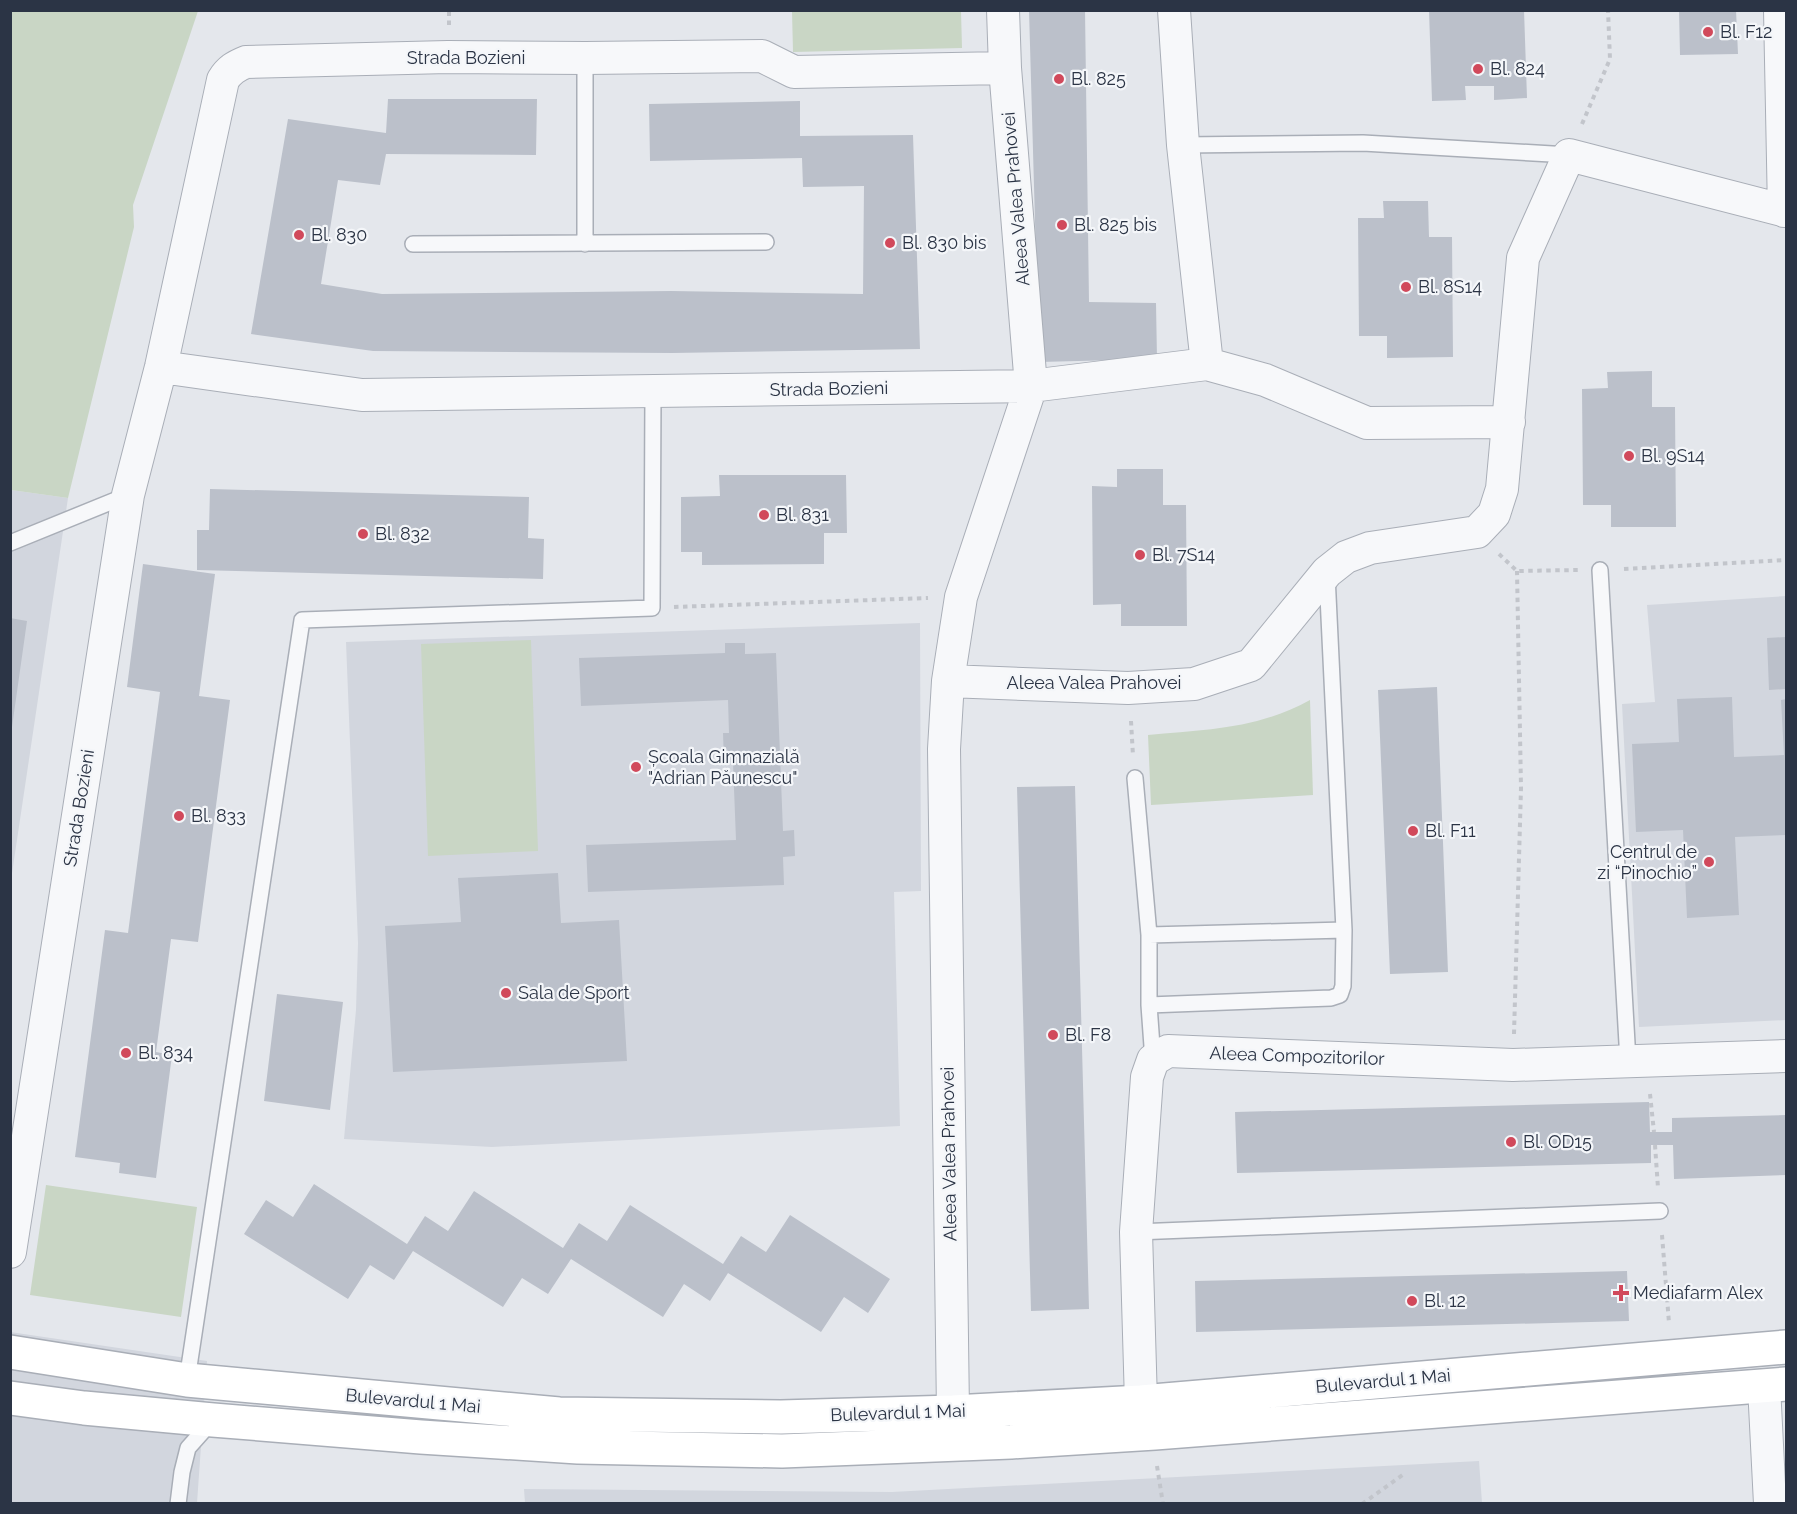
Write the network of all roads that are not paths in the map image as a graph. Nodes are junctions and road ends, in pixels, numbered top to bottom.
1 (1003, 10) edge
2 (1174, 10) edge
3 (1780, 10) edge
4 (585, 58) junction
5 (1005, 68) junction
6 (1184, 145) junction
7 (1569, 155) junction
8 (1785, 211) edge
9 (766, 242) dead end
10 (413, 244) dead end
11 (585, 244) junction
12 (1207, 364) junction
13 (160, 367) junction
14 (1031, 387) junction
15 (653, 392) junction
16 (1509, 423) junction
17 (128, 495) junction
18 (10, 543) edge
19 (1600, 570) dead end
20 (1327, 572) junction
21 (948, 681) junction
22 (1135, 778) road end
23 (1344, 930) junction
24 (1149, 935) junction
25 (1149, 1005) junction
26 (1786, 1056) edge
27 (1153, 1060) junction
28 (1638, 1061) junction
29 (1660, 1211) dead end
30 (1136, 1232) junction
31 (10, 1252) edge
32 (1786, 1347) edge
33 (10, 1352) edge
34 (1463, 1374) junction
35 (187, 1380) junction
36 (1356, 1384) junction
37 (1775, 1385) edge
38 (10, 1398) edge
39 (1141, 1402) junction
40 (953, 1412) junction
41 (1414, 1414) junction
42 (213, 1420) junction
43 (178, 1503) edge
44 (1770, 1503) edge

1 - 5 street, Aleea Valea Prahovei
2 - 6 street
3 - 8 street
4 - 5 street, Strada Bozieni
4 - 11 lane
4 - 13 street, Strada Bozieni
5 - 14 street, Aleea Valea Prahovei
6 - 7 lane
6 - 12 street
7 - 8 street
7 - 16 street, Aleea Valea Prahovei
9 - 11 lane
10 - 11 lane
12 - 14 street
12 - 16 street
13 - 15 street, Strada Bozieni
13 - 17 street, Strada Bozieni
14 - 15 street, Strada Bozieni
14 - 21 street, Aleea Valea Prahovei
15 - 35 lane
16 - 20 street, Aleea Valea Prahovei
17 - 18 lane
17 - 31 street, Strada Bozieni
19 - 28 lane
20 - 21 street, Aleea Valea Prahovei
20 - 23 lane
21 - 40 street, Aleea Valea Prahovei
22 - 24 lane
23 - 24 lane
23 - 25 lane
24 - 25 lane
25 - 27 lane
26 - 28 street, Aleea Compozitorilor
27 - 28 street, Aleea Compozitorilor
27 - 30 street
29 - 30 lane
30 - 39 street
32 - 34 main road, Bulevardul 1 Mai
33 - 35 main road, Bulevardul 1 Mai
34 - 36 main road, Bulevardul 1 Mai
34 - 41 lane
35 - 40 main road, Bulevardul 1 Mai
36 - 39 main road, Bulevardul 1 Mai
36 - 41 lane
37 - 41 main road, Bulevardul 1 Mai
37 - 44 street
38 - 42 main road, Bulevardul 1 Mai
39 - 40 main road, Bulevardul 1 Mai
41 - 42 main road, Bulevardul 1 Mai
42 - 43 lane

